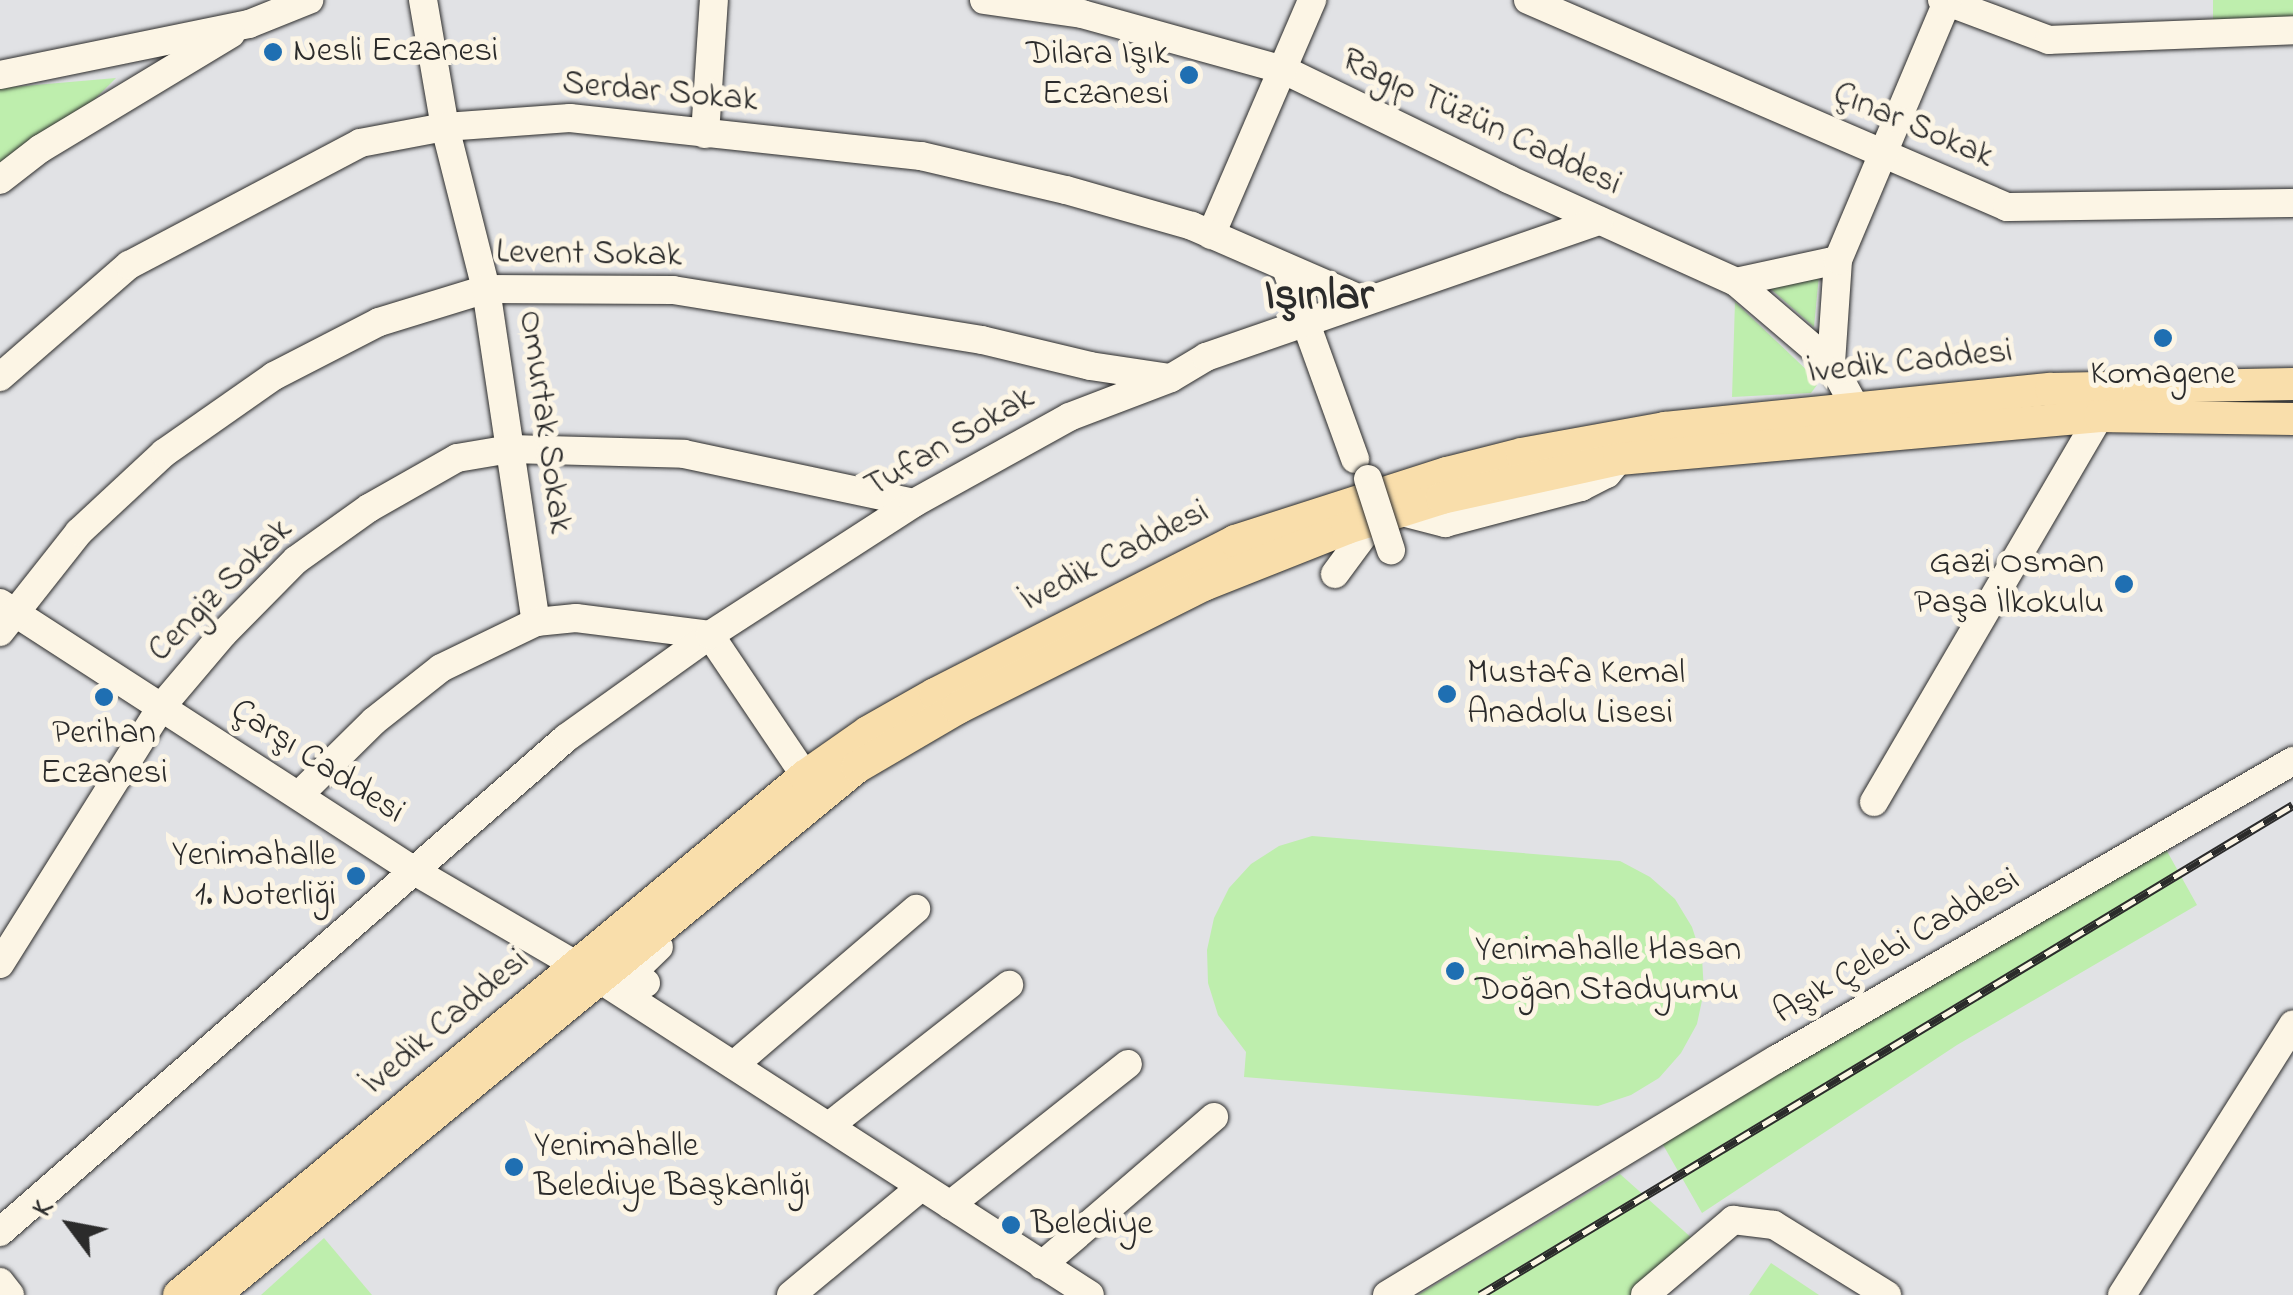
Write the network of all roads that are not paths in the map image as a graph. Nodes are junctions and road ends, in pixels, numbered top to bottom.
1 (309, 0) edge
2 (423, 0) edge
3 (714, 0) edge
4 (984, 0) edge
5 (1312, 0) edge
6 (1528, 0) edge
7 (1946, 1) edge
8 (248, 24) junction
9 (2293, 30) edge
10 (1284, 70) junction
11 (0, 75) edge
12 (445, 127) junction
13 (705, 134) junction
14 (1881, 154) junction
15 (0, 180) edge
16 (2293, 203) edge
17 (1599, 220) junction
18 (1210, 235) junction
19 (1838, 260) junction
20 (1286, 270) junction
21 (1736, 282) junction
22 (486, 289) junction
23 (1362, 300) junction
24 (1306, 320) junction
25 (1831, 363) junction
26 (0, 376) edge
27 (1171, 378) junction
28 (2293, 384) edge
29 (1856, 407) junction
30 (2100, 416) junction
31 (2293, 419) edge
32 (1871, 439) junction
33 (510, 449) junction
34 (914, 503) junction
35 (1391, 550) dead end
36 (1335, 574) dead end
37 (4, 615) edge
38 (536, 622) junction
39 (710, 635) junction
40 (162, 706) junction
41 (2293, 761) edge
42 (805, 776) junction
43 (298, 794) junction
44 (1874, 802) dead end
45 (416, 872) junction
46 (916, 910) dead end
47 (0, 964) edge
48 (588, 971) junction
49 (646, 983) dead end
50 (1009, 984) dead end
51 (2293, 1025) edge
52 (2284, 1055) edge
53 (1128, 1064) dead end
54 (734, 1065) junction
55 (1214, 1118) dead end
56 (828, 1126) junction
57 (920, 1188) junction
58 (950, 1205) junction
59 (0, 1232) edge
60 (1042, 1265) junction
61 (0, 1282) edge
62 (1069, 1290) edge
63 (10, 1295) edge
64 (178, 1295) edge
65 (214, 1295) edge
66 (791, 1295) edge
67 (1388, 1295) edge
68 (1645, 1295) edge
69 (1887, 1295) edge
70 (2122, 1295) edge

1 - 8 street
2 - 12 street, Omurtak Sokak
3 - 13 street
4 - 10 street, Ragıp Tüzün Caddesi
5 - 10 street
6 - 14 street, Çınar Sokak
7 - 9 street
7 - 14 street
8 - 11 street
8 - 15 street
10 - 17 street, Ragıp Tüzün Caddesi
10 - 18 street
12 - 13 street, Serdar Sokak
12 - 22 street, Omurtak Sokak
12 - 26 street, Serdar Sokak
13 - 18 street, Serdar Sokak
14 - 16 street, Çınar Sokak
14 - 19 street
17 - 21 street, Ragıp Tüzün Caddesi
17 - 23 street, Tufan Sokak
18 - 20 street, Serdar Sokak
19 - 21 street
19 - 25 street
20 - 23 street, Serdar Sokak
20 - 24 street
21 - 25 street, Ragıp Tüzün Caddesi
22 - 27 street, Levent Sokak
22 - 33 street, Omurtak Sokak
22 - 37 street, Levent Sokak
23 - 24 street, Tufan Sokak
24 - 27 street, Tufan Sokak
24 - 35 street, bridge
25 - 29 street, Ragıp Tüzün Caddesi
27 - 34 street, Tufan Sokak
28 - 29 main road, İvedik Caddesi
29 - 32 street, Ragıp Tüzün Caddesi
29 - 42 main road, İvedik Caddesi
30 - 31 main road, İvedik Caddesi
30 - 32 main road, İvedik Caddesi
30 - 44 street
32 - 48 main road, İvedik Caddesi
33 - 34 street, Cengiz Sokak
33 - 38 street, Omurtak Sokak
33 - 40 street, Cengiz Sokak
34 - 39 street, Tufan Sokak
36 - 49 street
37 - 40 street, Çarşı Caddesi
38 - 39 street
38 - 43 street
39 - 42 street
39 - 45 street, Tufan Sokak
40 - 43 street, Çarşı Caddesi
40 - 47 street, Cengiz Sokak
41 - 67 street, Aşık Çelebi Caddesi
42 - 48 main road, İvedik Caddesi
43 - 45 street, Çarşı Caddesi
45 - 48 street, Çarşı Caddesi
45 - 59 street, Tufan Sokak
46 - 54 street
48 - 54 street, Çarşı Caddesi
48 - 64 main road, İvedik Caddesi
48 - 65 main road, İvedik Caddesi
50 - 56 street
51 - 52 street
52 - 70 street
53 - 58 street
54 - 56 street, Çarşı Caddesi
55 - 60 street
56 - 57 street, Çarşı Caddesi
57 - 58 street, Çarşı Caddesi
57 - 66 street
58 - 60 street, Çarşı Caddesi
60 - 62 street, Çarşı Caddesi
61 - 63 street
68 - 69 street

